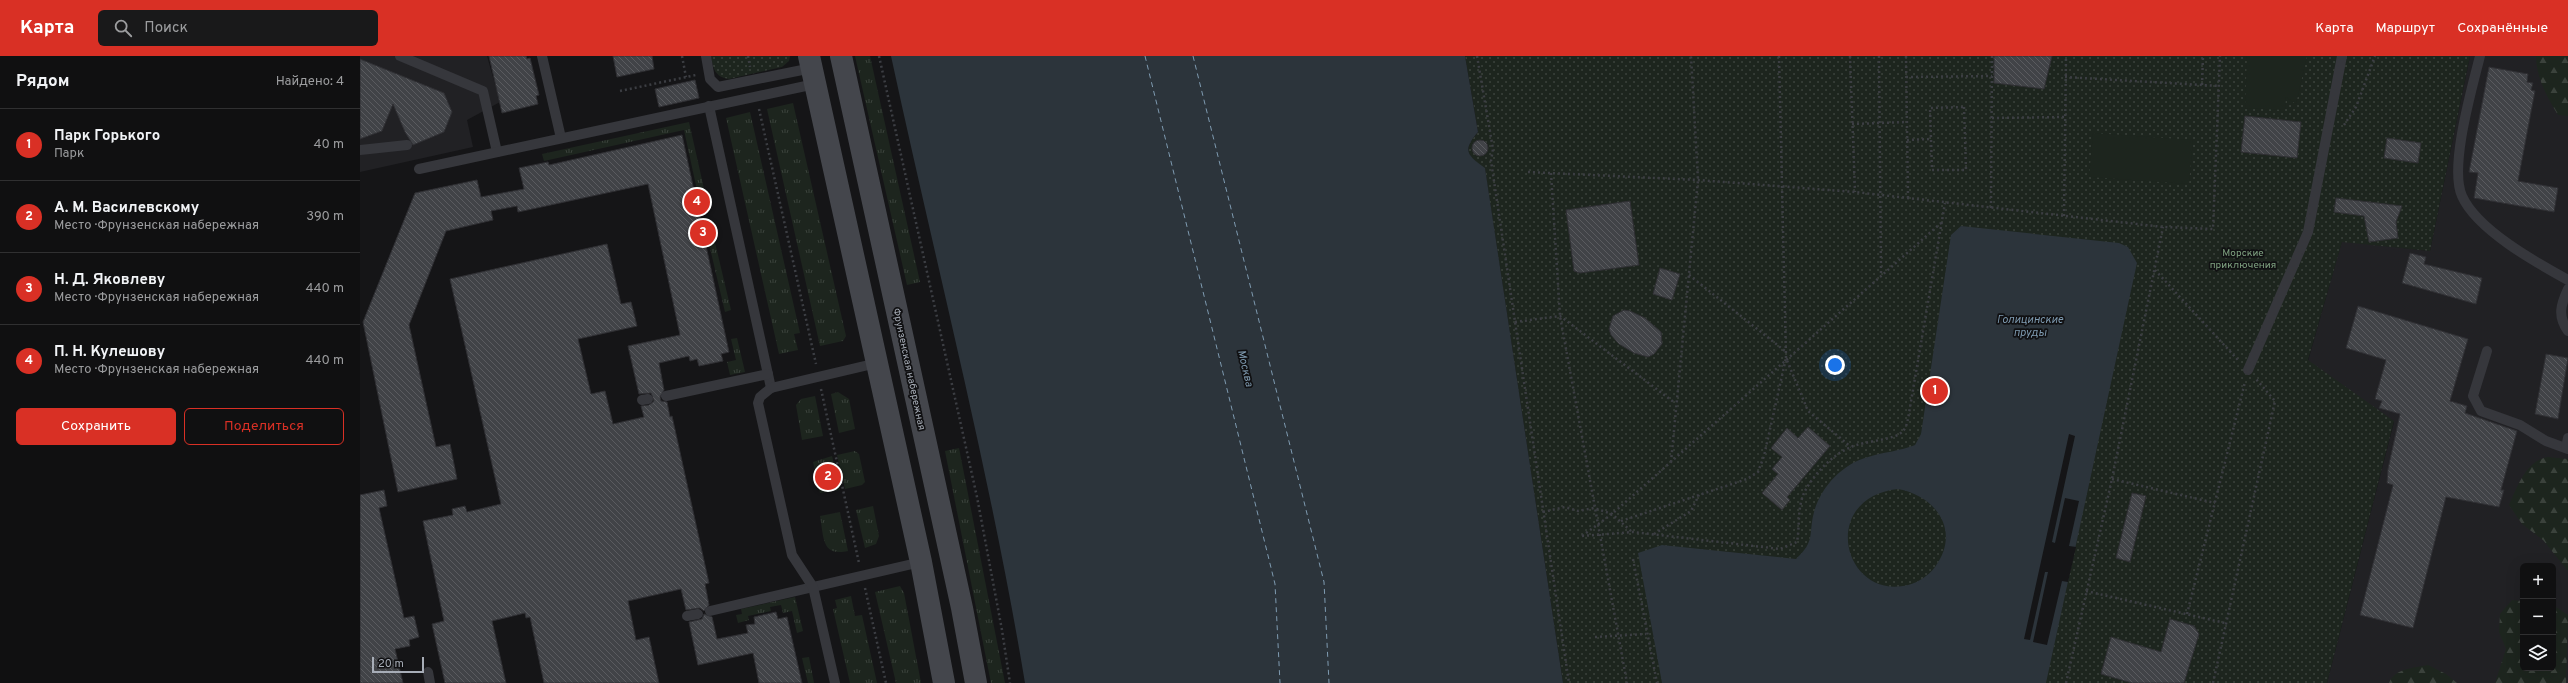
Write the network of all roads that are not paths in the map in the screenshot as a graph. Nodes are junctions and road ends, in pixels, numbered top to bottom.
1 (400, 56) edge
2 (542, 56) edge
3 (706, 56) edge
4 (841, 56) edge
5 (2342, 56) edge
6 (2480, 56) edge
7 (812, 69) edge
8 (709, 106) junction
9 (561, 138) junction
10 (407, 145) dead end
11 (360, 150) edge
12 (497, 152) junction
13 (419, 169) dead end
14 (2568, 280) edge
15 (2568, 289) edge
16 (2568, 330) edge
17 (2487, 352) dead end
18 (877, 363) junction
19 (2248, 370) road end
20 (768, 374) junction
21 (771, 388) junction
22 (666, 396) dead end
23 (2567, 445) edge
24 (921, 562) junction
25 (813, 587) junction
26 (710, 611) dead end
27 (698, 614) dead end
28 (687, 616) dead end
29 (428, 672) dead end
30 (430, 683) edge
31 (835, 683) edge
32 (944, 683) edge
33 (976, 683) edge

1 - 12 lane
2 - 9 lane
3 - 7 lane
4 - 33 main road, Фрунзенская набережная
5 - 19 lane
6 - 14 lane
7 - 8 lane
7 - 18 main road
8 - 9 lane
8 - 20 lane
9 - 12 lane
10 - 11 lane
12 - 13 lane
15 - 16 lane
17 - 23 lane
18 - 21 lane
18 - 24 main road
20 - 21 lane
20 - 22 lane
21 - 25 lane
24 - 25 lane
24 - 32 main road
25 - 26 lane
25 - 31 lane
27 - 28 lane
29 - 30 lane

